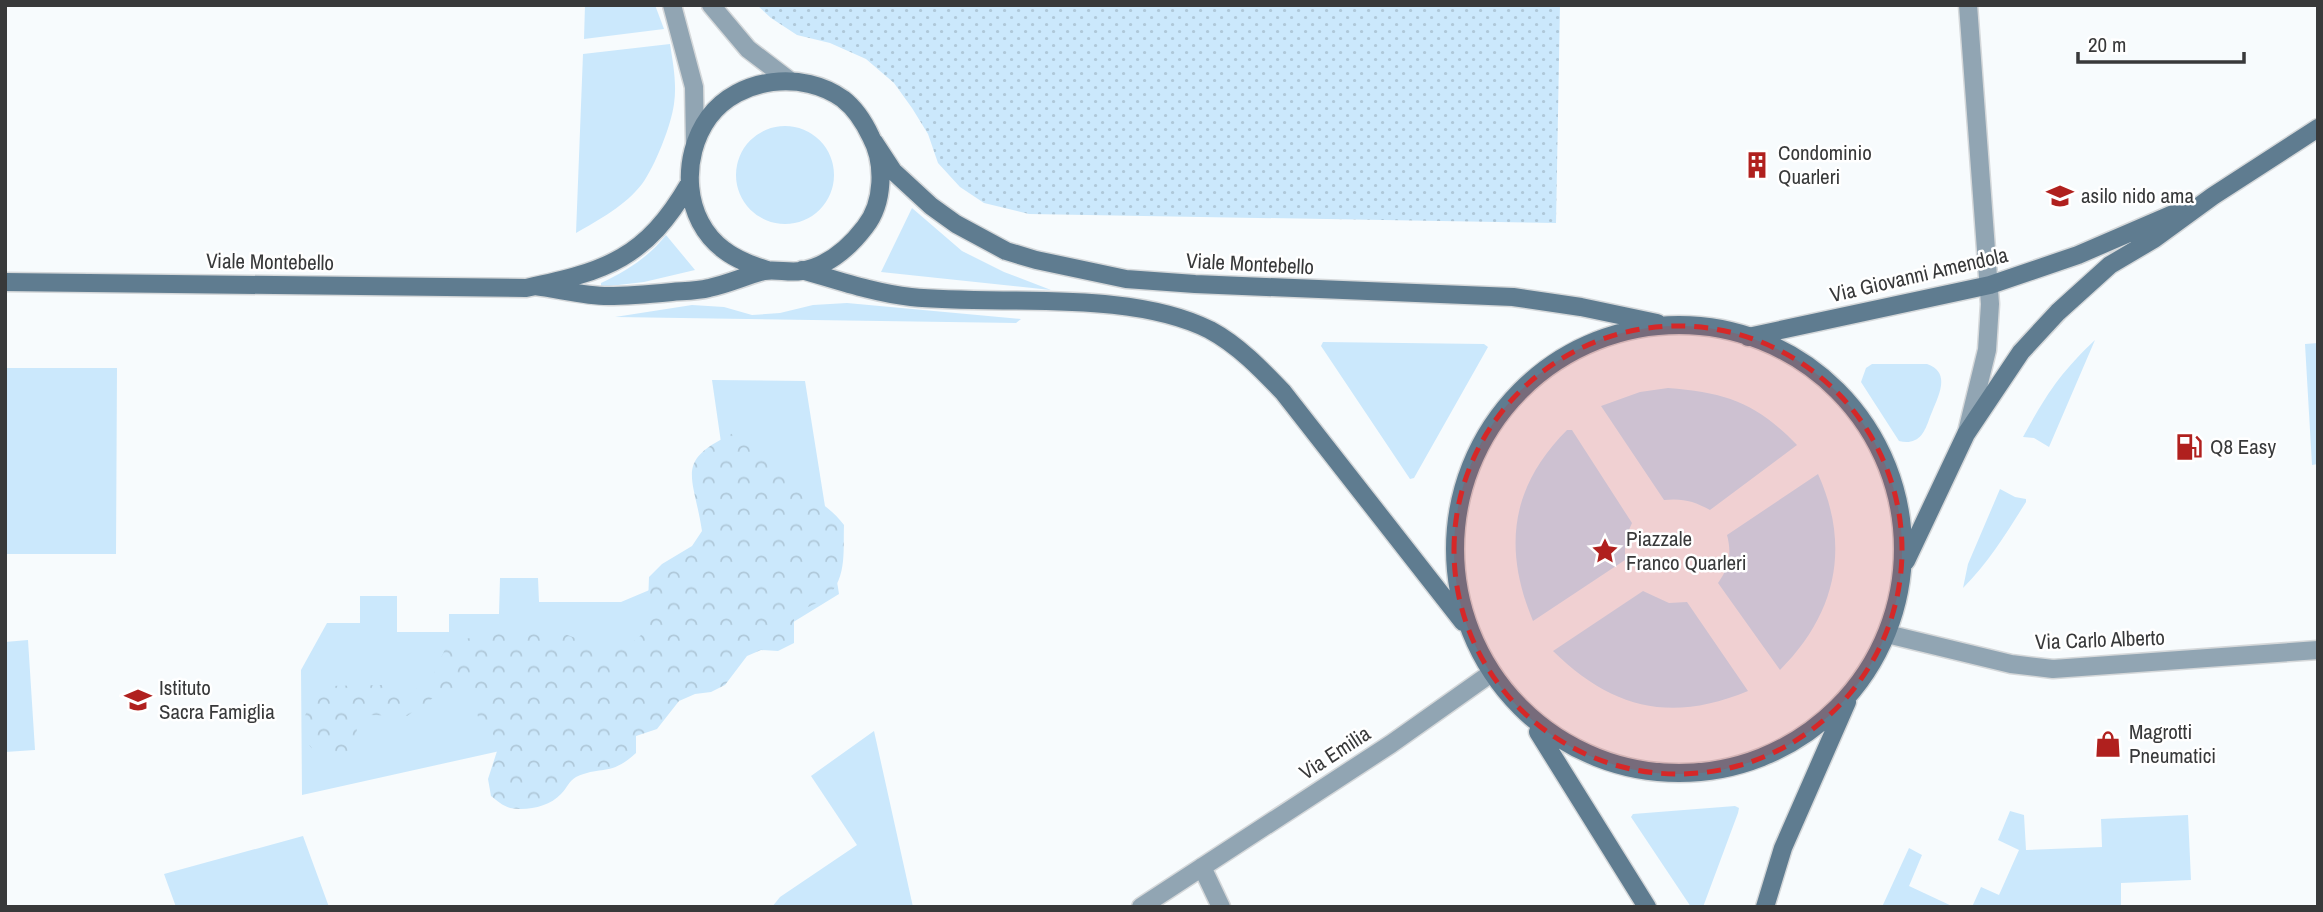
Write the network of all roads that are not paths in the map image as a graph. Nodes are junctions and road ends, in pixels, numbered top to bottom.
1 (672, 5) edge
2 (711, 5) edge
3 (1968, 5) edge
4 (790, 81) junction
5 (2318, 128) edge
6 (874, 142) junction
7 (695, 143) junction
8 (689, 184) junction
9 (2213, 197) junction
10 (767, 271) junction
11 (802, 271) junction
12 (5, 282) edge
13 (1990, 285) junction
14 (535, 286) junction
15 (1667, 325) junction
16 (1748, 337) junction
17 (1966, 434) junction
18 (1903, 567) junction
19 (1467, 627) junction
20 (1887, 634) junction
21 (2318, 650) edge
22 (1490, 674) junction
23 (1850, 695) junction
24 (1532, 723) junction
25 (1202, 867) junction
26 (1141, 907) edge
27 (1222, 907) edge
28 (1647, 907) edge
29 (1765, 907) edge

1 - 7 street
2 - 4 street
3 - 13 street
4 - 6 street, Viale Montebello
4 - 7 street, Viale Montebello
5 - 9 street, Via Giovanni Amendola
6 - 11 street, Viale Montebello
6 - 15 street, Viale Montebello
7 - 8 street, Viale Montebello
8 - 10 street, Viale Montebello
8 - 14 street, Viale Montebello
9 - 13 street, Via Giovanni Amendola
9 - 17 street, Via Giovanni Amendola
10 - 11 street, Viale Montebello
10 - 14 street, Viale Montebello
11 - 19 street, Viale Montebello
12 - 14 street, Viale Montebello
13 - 16 street, Via Giovanni Amendola
13 - 17 street
15 - 16 street
15 - 19 street
16 - 18 street
17 - 18 street, Via Giovanni Amendola
18 - 20 street
19 - 22 street
20 - 21 street, Via Carlo Alberto
20 - 23 street
22 - 24 street
22 - 25 street, Via Emilia
23 - 24 street
23 - 29 street
24 - 28 street
25 - 26 street, Via Emilia
25 - 27 street

